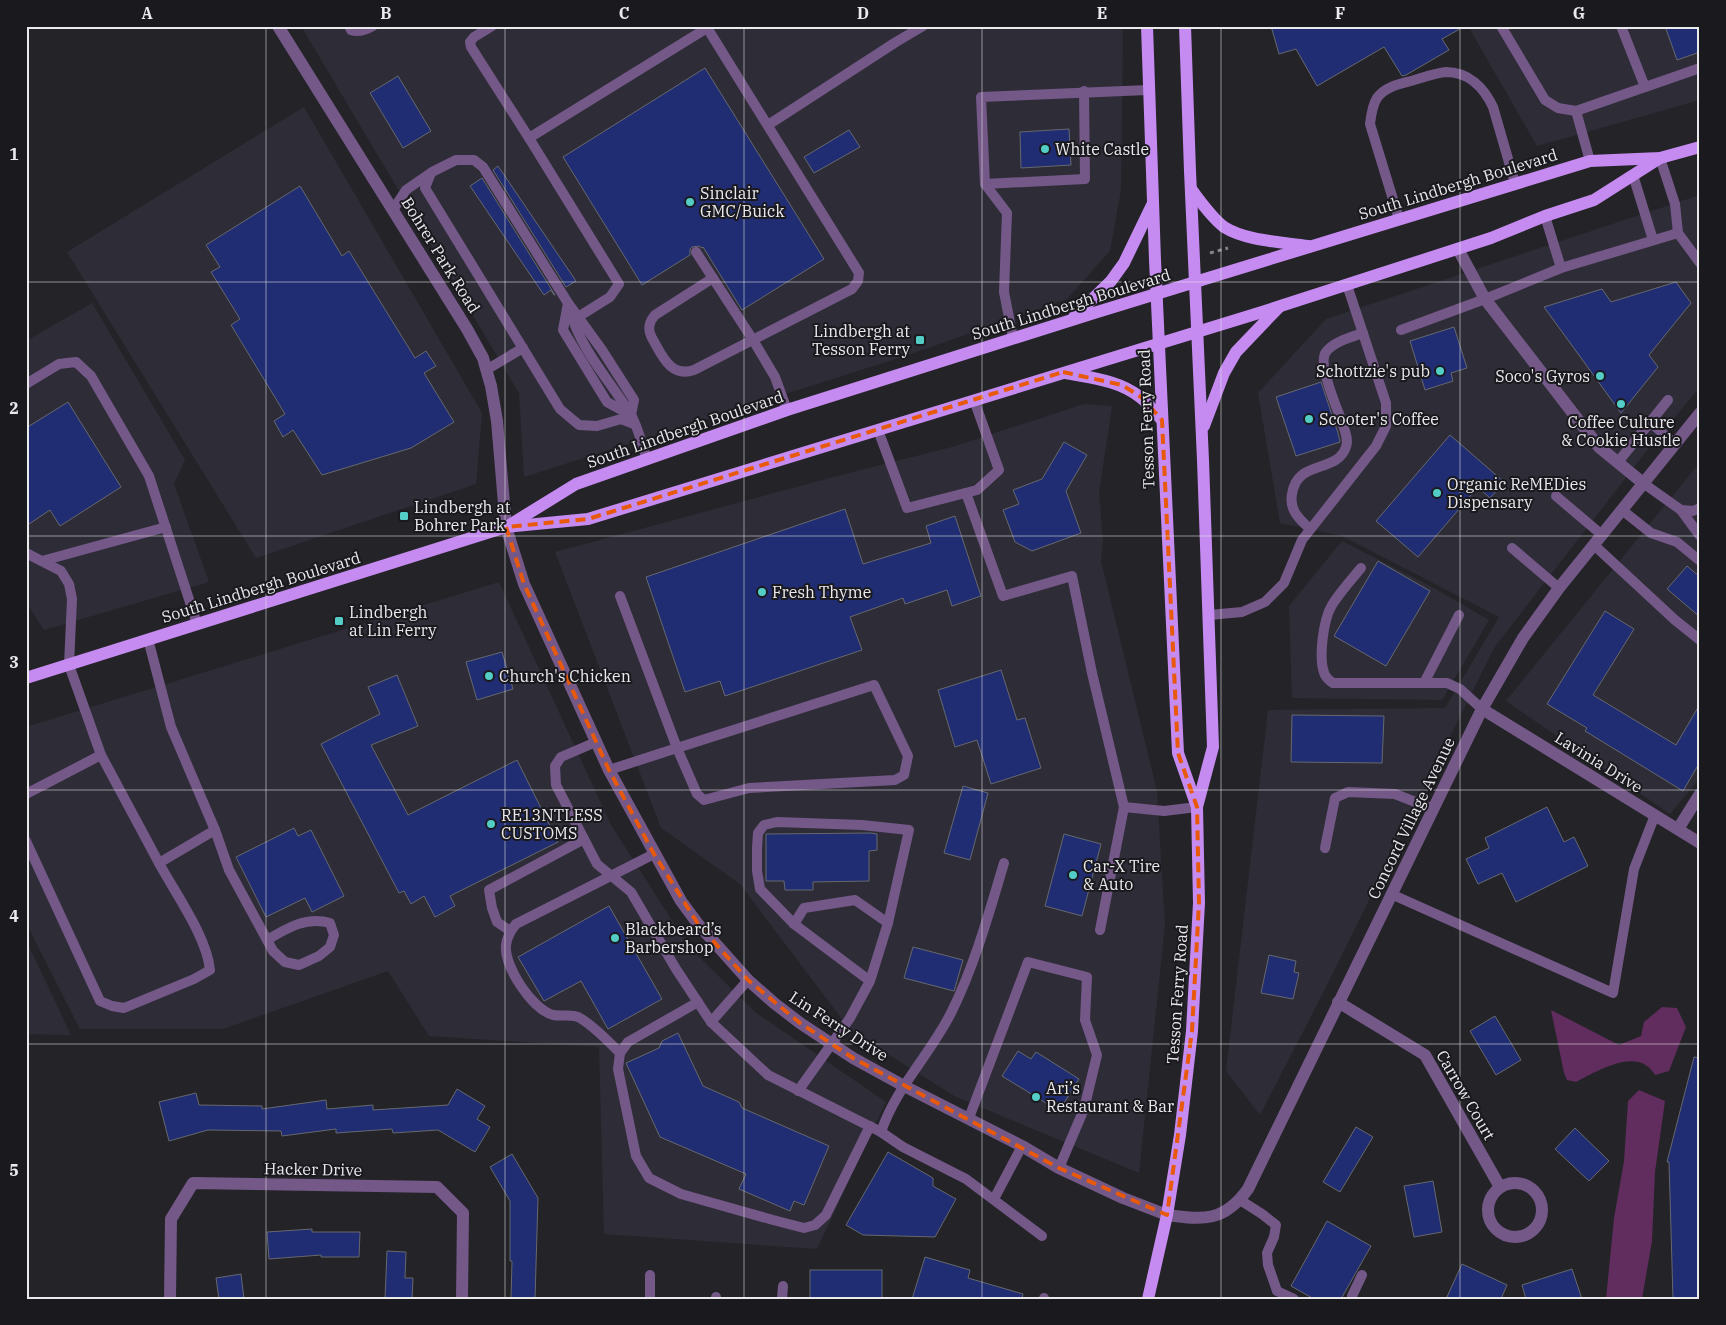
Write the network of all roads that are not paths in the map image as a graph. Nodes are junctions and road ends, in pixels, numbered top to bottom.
1 (278, 26) edge
2 (349, 26) edge
3 (373, 26) edge
4 (492, 26) edge
5 (923, 26) edge
6 (1147, 26) edge
7 (1185, 26) edge
8 (1501, 26) edge
9 (1622, 26) edge
10 (707, 27) edge
11 (1700, 68) edge
12 (1645, 87) junction
13 (1148, 90) junction
14 (1084, 91) junction
15 (1576, 112) junction
16 (768, 125) junction
17 (529, 138) junction
18 (1700, 147) edge
19 (1660, 158) junction
20 (1590, 161) junction
21 (432, 172) junction
22 (1633, 176) junction
23 (1516, 183) junction
24 (985, 184) junction
25 (1191, 189) junction
26 (1152, 203) junction
27 (393, 210) junction
28 (1545, 216) junction
29 (1399, 219) junction
30 (1678, 233) junction
31 (1653, 240) junction
32 (1313, 246) junction
33 (1458, 249) junction
34 (696, 252) dead end
35 (1700, 263) edge
36 (1561, 268) junction
37 (713, 278) junction
38 (1195, 282) junction
39 (1347, 285) junction
40 (1156, 294) junction
41 (1485, 299) junction
42 (568, 303) junction
43 (1280, 306) junction
44 (578, 317) junction
45 (1071, 320) junction
46 (1401, 330) dead end
47 (1198, 331) junction
48 (1363, 333) junction
49 (1013, 338) junction
50 (753, 340) junction
51 (1158, 343) junction
52 (522, 348) junction
53 (486, 370) junction
54 (1063, 372) junction
55 (26, 384) edge
56 (974, 400) junction
57 (1668, 400) dead end
58 (787, 410) junction
59 (1699, 414) edge
60 (633, 420) junction
61 (1162, 420) junction
62 (1650, 422) junction
63 (878, 430) junction
64 (1202, 430) junction
65 (1675, 444) junction
66 (647, 460) junction
67 (1618, 462) junction
68 (1643, 483) junction
69 (966, 493) junction
70 (1556, 496) dead end
71 (1700, 508) edge
72 (1622, 510) junction
73 (1681, 510) junction
74 (506, 527) junction
75 (166, 528) junction
76 (1310, 529) junction
77 (1700, 536) edge
78 (1598, 540) junction
79 (1512, 548) dead end
80 (26, 552) edge
81 (42, 561) junction
82 (1700, 561) edge
83 (1361, 568) dead end
84 (1559, 588) junction
85 (620, 596) dead end
86 (1208, 615) junction
87 (1459, 615) dead end
88 (197, 624) junction
89 (148, 640) junction
90 (1700, 640) edge
91 (69, 665) junction
92 (26, 678) edge
93 (1424, 683) junction
94 (1482, 709) junction
95 (596, 742) junction
96 (677, 748) junction
97 (101, 755) junction
98 (609, 770) junction
99 (26, 794) edge
100 (1700, 794) edge
101 (1124, 807) junction
102 (1197, 807) junction
103 (1433, 809) junction
104 (1655, 815) junction
105 (1678, 829) junction
106 (215, 830) junction
107 (584, 839) junction
108 (26, 842) edge
109 (1700, 843) edge
110 (1325, 848) dead end
111 (654, 854) junction
112 (1004, 863) dead end
113 (158, 864) junction
114 (610, 875) junction
115 (1391, 894) junction
116 (888, 923) junction
117 (794, 924) junction
118 (1100, 930) dead end
119 (510, 931) junction
120 (267, 940) junction
121 (748, 980) junction
122 (870, 981) junction
123 (698, 1002) junction
124 (1338, 1002) junction
125 (711, 1022) junction
126 (831, 1044) junction
127 (620, 1053) junction
128 (904, 1086) junction
129 (798, 1091) junction
130 (968, 1118) junction
131 (870, 1126) junction
132 (881, 1132) junction
133 (1022, 1146) junction
134 (1059, 1168) junction
135 (1500, 1187) junction
136 (994, 1199) junction
137 (1240, 1200) junction
138 (1167, 1215) junction
139 (1042, 1236) dead end
140 (650, 1275) dead end
141 (1362, 1275) dead end
142 (783, 1286) dead end
143 (170, 1299) edge
144 (462, 1299) edge
145 (650, 1299) edge
146 (782, 1299) edge
147 (1148, 1299) edge
148 (1294, 1299) edge
149 (1353, 1299) edge

1 - 27 street, Bohrer Park Road
2 - 3 lane
4 - 17 lane
5 - 16 lane
6 - 13 main road, Tesson Ferry Road
7 - 25 main road, Tesson Ferry Road
8 - 15 lane
9 - 12 lane
10 - 16 lane
10 - 17 lane
11 - 12 lane
12 - 15 lane
13 - 14 lane
13 - 26 main road, Tesson Ferry Road
14 - 24 lane
14 - 24 lane
15 - 20 lane
16 - 50 lane
17 - 44 lane
18 - 19 main road, South Lindbergh Boulevard
19 - 20 main road, South Lindbergh Boulevard
19 - 22 main road, South Lindbergh Boulevard
19 - 30 lane
20 - 23 main road, South Lindbergh Boulevard
21 - 27 lane
21 - 42 lane
21 - 52 lane
22 - 28 main road, South Lindbergh Boulevard
22 - 31 lane
23 - 29 main road, South Lindbergh Boulevard
23 - 29 lane
24 - 49 lane
25 - 32 main road
25 - 38 main road, Tesson Ferry Road
26 - 40 main road, Tesson Ferry Road
26 - 45 main road
27 - 53 street, Bohrer Park Road
28 - 33 main road, South Lindbergh Boulevard
28 - 36 lane
29 - 32 main road, South Lindbergh Boulevard
30 - 31 lane
30 - 35 lane
31 - 36 lane
32 - 38 main road, South Lindbergh Boulevard
33 - 39 main road, South Lindbergh Boulevard
33 - 41 street
34 - 37 lane
36 - 41 lane
37 - 50 lane
37 - 50 lane
38 - 40 main road, South Lindbergh Boulevard
38 - 47 main road, Tesson Ferry Road
39 - 43 main road, South Lindbergh Boulevard
39 - 48 lane
40 - 45 main road, South Lindbergh Boulevard
40 - 51 main road, Tesson Ferry Road
41 - 46 lane
41 - 67 street
42 - 44 lane
42 - 60 lane
43 - 47 main road, South Lindbergh Boulevard
43 - 64 main road
44 - 60 lane
45 - 49 main road, South Lindbergh Boulevard
47 - 51 main road, South Lindbergh Boulevard
47 - 64 main road, Tesson Ferry Road
48 - 76 lane
48 - 76 lane
49 - 58 main road, South Lindbergh Boulevard
50 - 58 lane
51 - 54 main road, South Lindbergh Boulevard
51 - 61 main road, Tesson Ferry Road
52 - 53 lane
52 - 60 lane
53 - 74 street, Bohrer Park Road
54 - 56 main road, South Lindbergh Boulevard
54 - 61 main road
55 - 75 lane
56 - 63 main road, South Lindbergh Boulevard
56 - 69 lane
57 - 62 lane
58 - 66 main road, South Lindbergh Boulevard
59 - 65 street, Concord Village Avenue
60 - 66 lane
61 - 102 main road, Tesson Ferry Road
62 - 65 lane
62 - 67 lane
63 - 69 lane
63 - 74 main road, South Lindbergh Boulevard
64 - 86 main road, Tesson Ferry Road
65 - 68 street, Concord Village Avenue
66 - 74 main road, South Lindbergh Boulevard
67 - 68 street
68 - 72 street, Concord Village Avenue
68 - 73 lane
69 - 101 lane
70 - 78 lane
71 - 73 lane
72 - 78 street, Concord Village Avenue
72 - 82 lane
73 - 77 lane
74 - 88 main road, South Lindbergh Boulevard
74 - 95 street, Lin Ferry Drive
75 - 81 lane
75 - 88 lane
76 - 86 lane
78 - 84 street, Concord Village Avenue
78 - 90 lane
79 - 84 lane
80 - 81 lane
81 - 91 lane
83 - 93 lane
84 - 94 street, Concord Village Avenue
85 - 96 lane
86 - 102 main road, Tesson Ferry Road
87 - 93 lane
88 - 89 main road, South Lindbergh Boulevard
89 - 91 main road, South Lindbergh Boulevard
89 - 106 lane
91 - 92 main road, South Lindbergh Boulevard
91 - 97 lane
93 - 94 lane
94 - 103 street, Concord Village Avenue
94 - 104 street, Lavinia Drive
95 - 98 street, Lin Ferry Drive
95 - 107 lane
96 - 96 lane
96 - 98 lane
97 - 99 lane
97 - 113 lane
98 - 111 street, Lin Ferry Drive
100 - 105 street
101 - 102 lane
101 - 118 lane
102 - 138 main road, Tesson Ferry Road
103 - 110 lane
103 - 115 street, Concord Village Avenue
104 - 105 street, Lavinia Drive
104 - 115 lane
105 - 109 street, Lavinia Drive
106 - 113 lane
106 - 120 lane
107 - 114 lane
107 - 119 lane
108 - 113 lane
111 - 114 lane
111 - 121 street, Lin Ferry Drive
112 - 128 lane
114 - 119 lane
114 - 123 lane
115 - 124 street, Concord Village Avenue
116 - 117 lane
116 - 117 lane
116 - 122 lane
117 - 122 lane
119 - 127 lane
120 - 120 lane
121 - 125 lane
121 - 126 street, Lin Ferry Drive
122 - 126 lane
123 - 125 lane
123 - 127 lane
124 - 135 street, Carrow Court
124 - 137 street, Concord Village Avenue
125 - 129 lane
126 - 128 street, Lin Ferry Drive
126 - 129 lane
127 - 131 lane
128 - 130 street, Lin Ferry Drive
128 - 132 lane
129 - 131 lane
130 - 133 street, Lin Ferry Drive
130 - 134 lane
131 - 132 lane
132 - 136 lane
133 - 134 street, Lin Ferry Drive
133 - 136 lane
134 - 138 street, Lin Ferry Drive
135 - 135 street
136 - 139 lane
137 - 138 street, Concord Village Avenue
137 - 148 lane
138 - 147 main road, Tesson Ferry Road
140 - 145 lane
141 - 149 lane
142 - 146 lane
143 - 144 street, Hacker Drive

